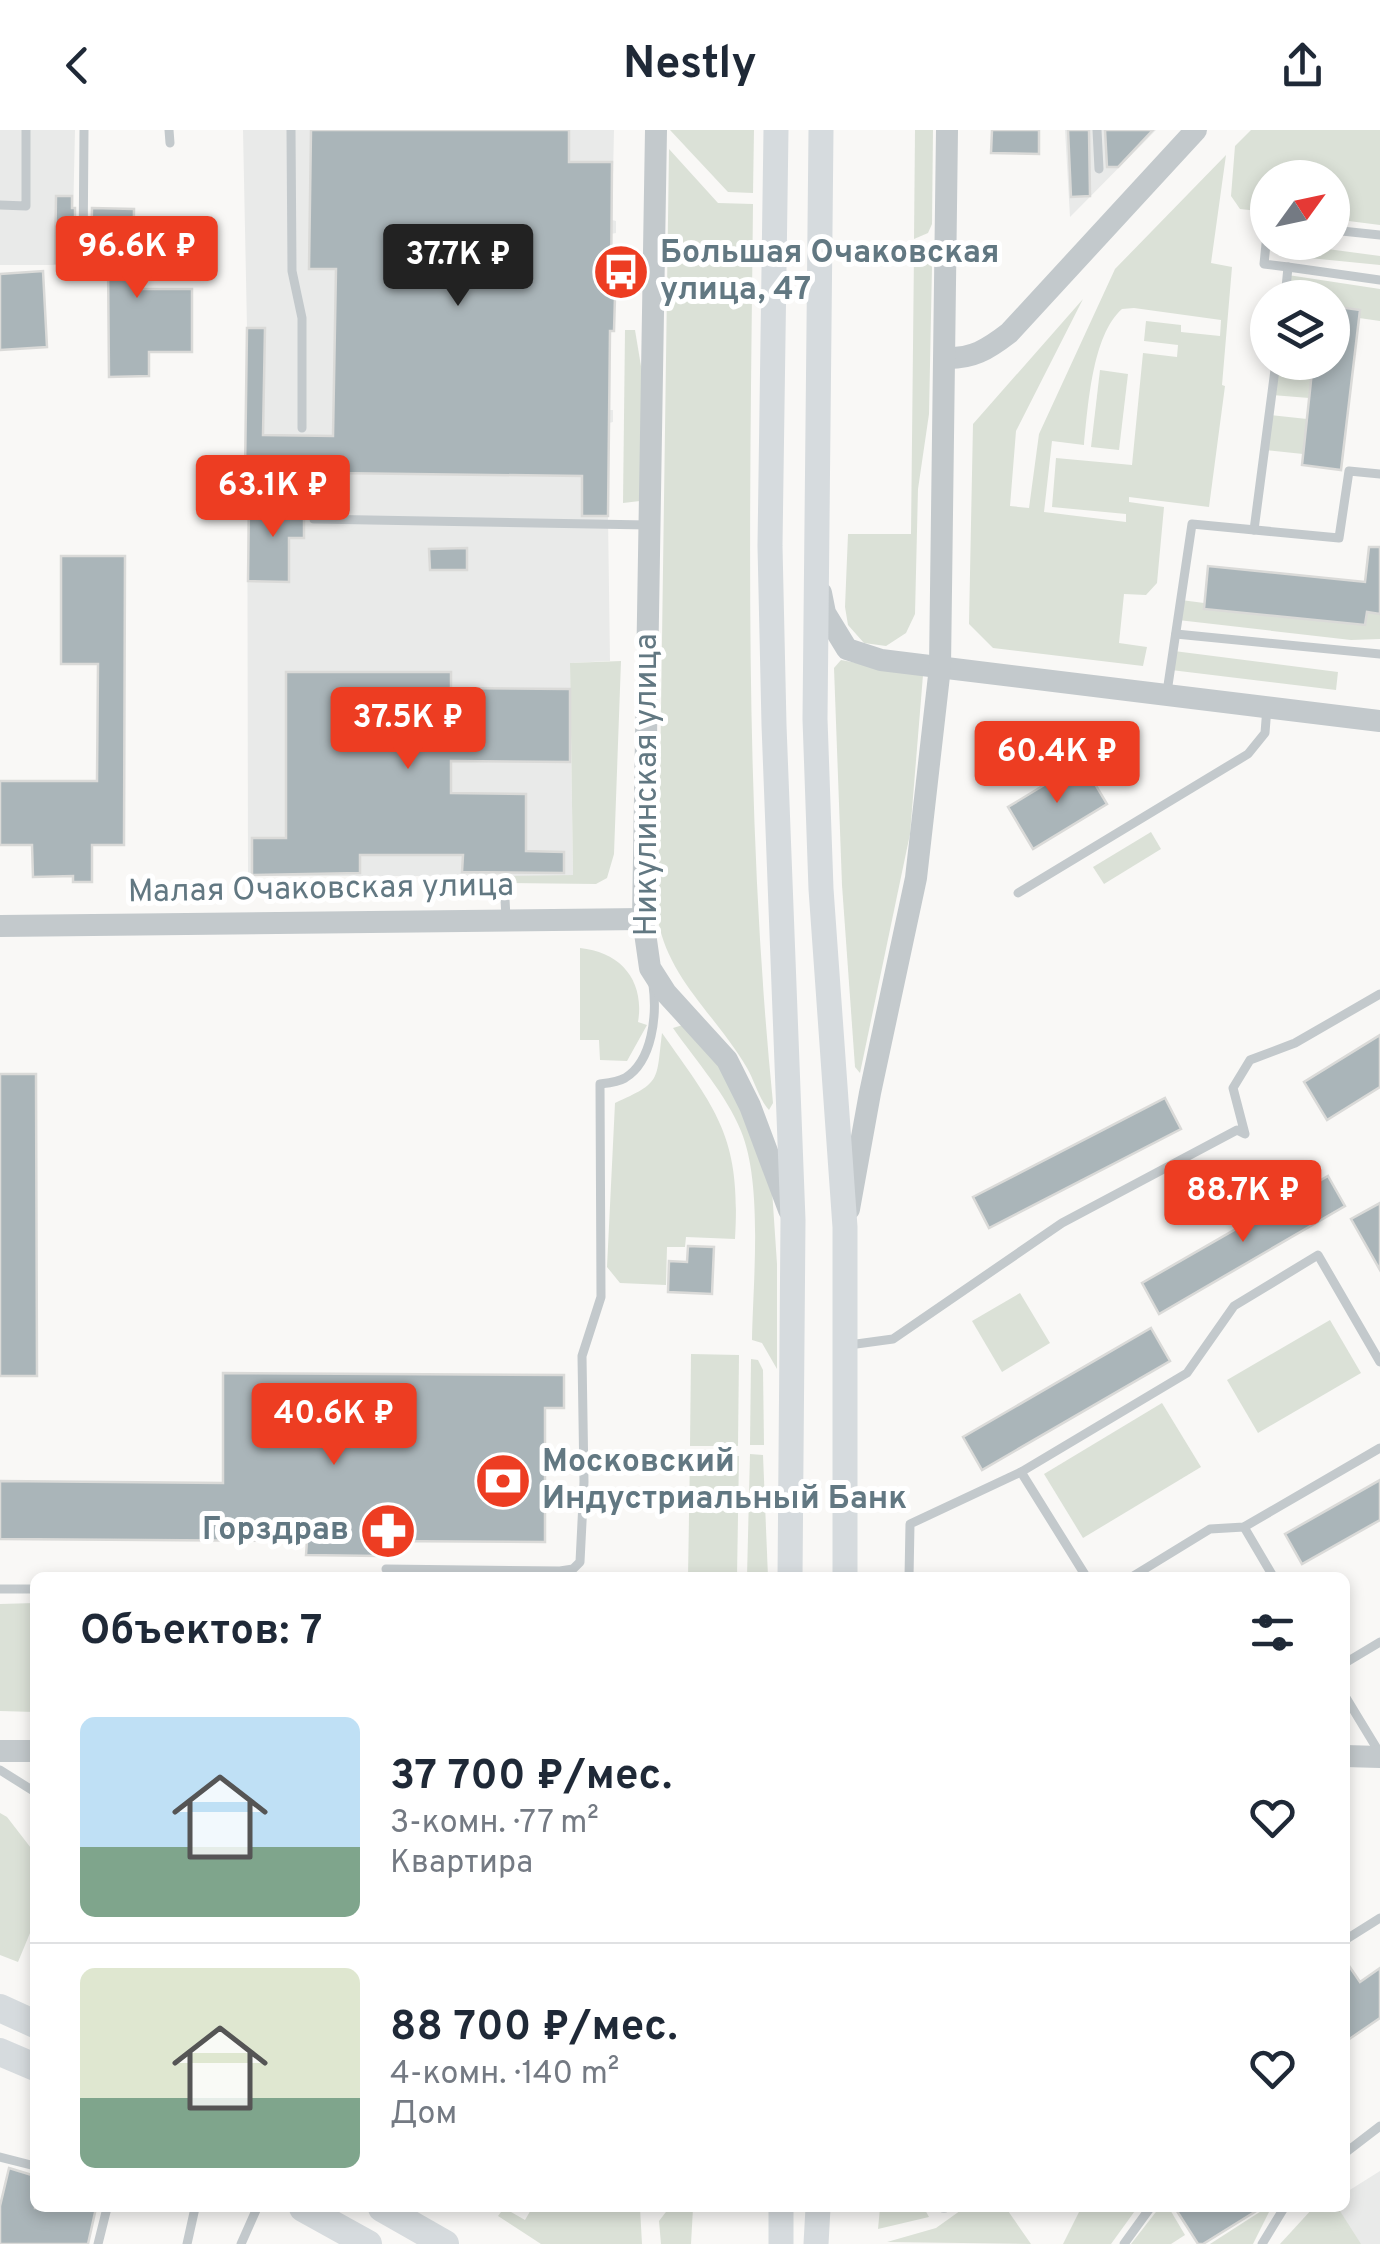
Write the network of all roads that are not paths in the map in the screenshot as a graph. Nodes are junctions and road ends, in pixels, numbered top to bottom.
1 (26, 130) edge
2 (84, 130) edge
3 (170, 130) edge
4 (291, 130) edge
5 (656, 130) edge
6 (776, 130) edge
7 (822, 130) edge
8 (947, 130) edge
9 (1097, 130) edge
10 (1196, 130) edge
11 (170, 143) dead end
12 (1099, 169) dead end
13 (0, 206) edge
14 (1350, 232) edge
15 (1380, 235) edge
16 (83, 260) dead end
17 (1264, 260) edge
18 (1288, 267) junction
19 (1286, 280) edge
20 (1380, 280) edge
21 (944, 358) junction
22 (1274, 380) edge
23 (302, 428) dead end
24 (1380, 474) edge
25 (251, 486) dead end
26 (651, 525) junction
27 (1254, 530) junction
28 (816, 560) junction
29 (1176, 634) junction
30 (1380, 654) edge
31 (940, 667) junction
32 (1167, 695) junction
33 (1268, 707) junction
34 (1380, 721) edge
35 (504, 880) dead end
36 (1018, 892) dead end
37 (643, 919) junction
38 (506, 920) junction
39 (0, 926) edge
40 (650, 968) junction
41 (1380, 994) edge
42 (793, 1220) junction
43 (846, 1227) junction
44 (848, 1345) junction
45 (1380, 1362) edge
46 (1380, 1448) edge
47 (1020, 1472) junction
48 (1244, 1527) junction
49 (386, 1569) dead end
50 (790, 1572) edge
51 (845, 1572) edge
52 (908, 1572) edge
53 (1083, 1572) edge
54 (1140, 1572) edge
55 (1270, 1572) edge
56 (0, 1589) edge
57 (30, 1589) edge
58 (1380, 1642) edge
59 (1350, 1661) edge
60 (1350, 1705) edge
61 (0, 1751) edge
62 (30, 1751) edge
63 (1350, 1756) edge
64 (1380, 1756) edge
65 (0, 1770) edge
66 (30, 1789) edge
67 (1380, 1918) edge
68 (1350, 1937) edge
69 (0, 2008) edge
70 (30, 2022) edge
71 (0, 2052) edge
72 (30, 2065) edge
73 (1380, 2126) edge
74 (1350, 2149) edge
75 (0, 2157) edge
76 (30, 2165) edge
77 (105, 2212) edge
78 (195, 2212) edge
79 (256, 2212) edge
80 (310, 2212) edge
81 (389, 2212) edge
82 (781, 2212) edge
83 (818, 2212) edge
84 (1147, 2212) edge
85 (1282, 2212) edge
86 (98, 2244) edge
87 (188, 2244) edge
88 (241, 2244) edge
89 (368, 2244) edge
90 (445, 2244) edge
91 (781, 2244) edge
92 (816, 2244) edge
93 (1124, 2244) edge
94 (1262, 2244) edge

1 - 13 lane
2 - 16 lane
3 - 11 lane
4 - 23 lane
5 - 26 street, Никулинская улица
6 - 42 main road
7 - 28 main road
8 - 21 street
9 - 12 lane
10 - 21 street
14 - 15 lane
17 - 18 lane
18 - 19 lane
18 - 20 lane
21 - 31 street
22 - 27 lane
24 - 27 lane
25 - 26 lane
26 - 37 street, Никулинская улица
27 - 29 lane
28 - 31 street
28 - 43 main road
29 - 30 lane
29 - 32 lane
31 - 32 street
31 - 43 street
32 - 33 street
33 - 34 street
33 - 36 lane
35 - 38 lane
37 - 38 street, Малая Очаковская улица
37 - 40 street, Никулинская улица
38 - 39 street, Малая Очаковская улица
40 - 42 street, Никулинская улица
40 - 49 lane
41 - 44 lane
42 - 50 main road, Никулинская улица
43 - 44 main road
44 - 51 main road
45 - 47 lane
46 - 48 lane
47 - 52 lane
47 - 53 lane
48 - 54 lane
48 - 55 lane
56 - 57 lane
58 - 59 lane
60 - 64 lane
61 - 62 street
63 - 64 street
65 - 66 lane
67 - 68 lane
69 - 70 main road
71 - 72 main road
73 - 74 lane
75 - 76 lane
77 - 86 lane
78 - 87 lane
79 - 88 lane
80 - 89 main road
81 - 90 main road
82 - 91 main road
83 - 92 main road
84 - 93 lane
85 - 94 lane

